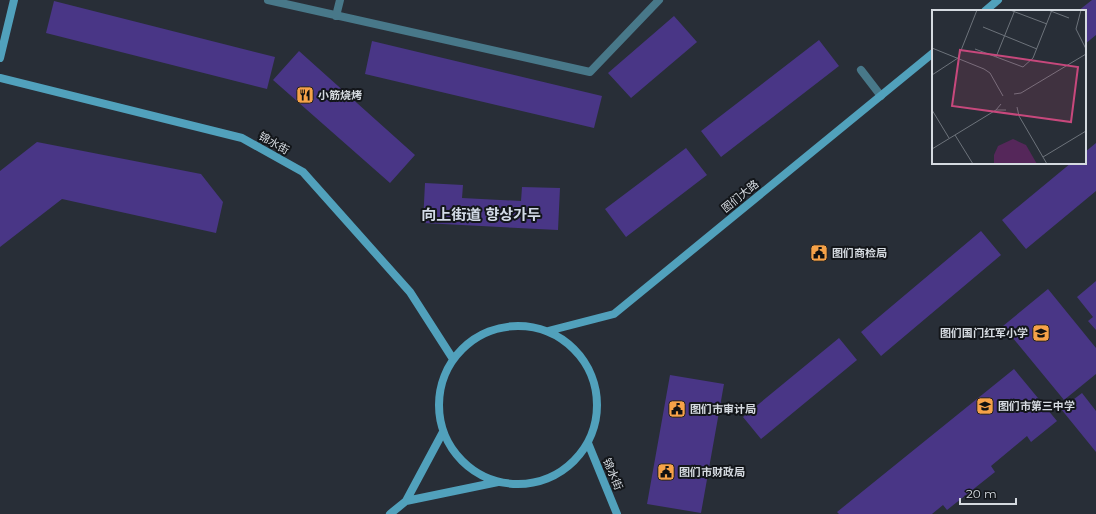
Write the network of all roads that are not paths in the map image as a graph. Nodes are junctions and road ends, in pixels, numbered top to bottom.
1 (14, 0) edge
2 (268, 0) edge
3 (340, 0) edge
4 (659, 0) edge
5 (998, 0) edge
6 (986, 10) edge
7 (336, 16) junction
8 (932, 54) edge
9 (0, 58) edge
10 (861, 70) dead end
11 (0, 78) edge
12 (881, 96) junction
13 (548, 332) junction
14 (453, 359) junction
15 (443, 432) junction
16 (588, 443) junction
17 (498, 482) junction
18 (406, 501) junction
19 (390, 514) edge
20 (617, 514) edge

1 - 9 main road
2 - 7 street
3 - 7 street
4 - 7 street
5 - 6 main road
8 - 12 main road, 图们大路
10 - 12 street
11 - 14 main road, 锦水街
12 - 13 main road, 图们大路
13 - 14 main road
13 - 16 main road
14 - 15 main road
15 - 17 main road
15 - 18 main road
16 - 17 main road
16 - 20 main road, 锦水街
17 - 18 main road
18 - 19 main road

